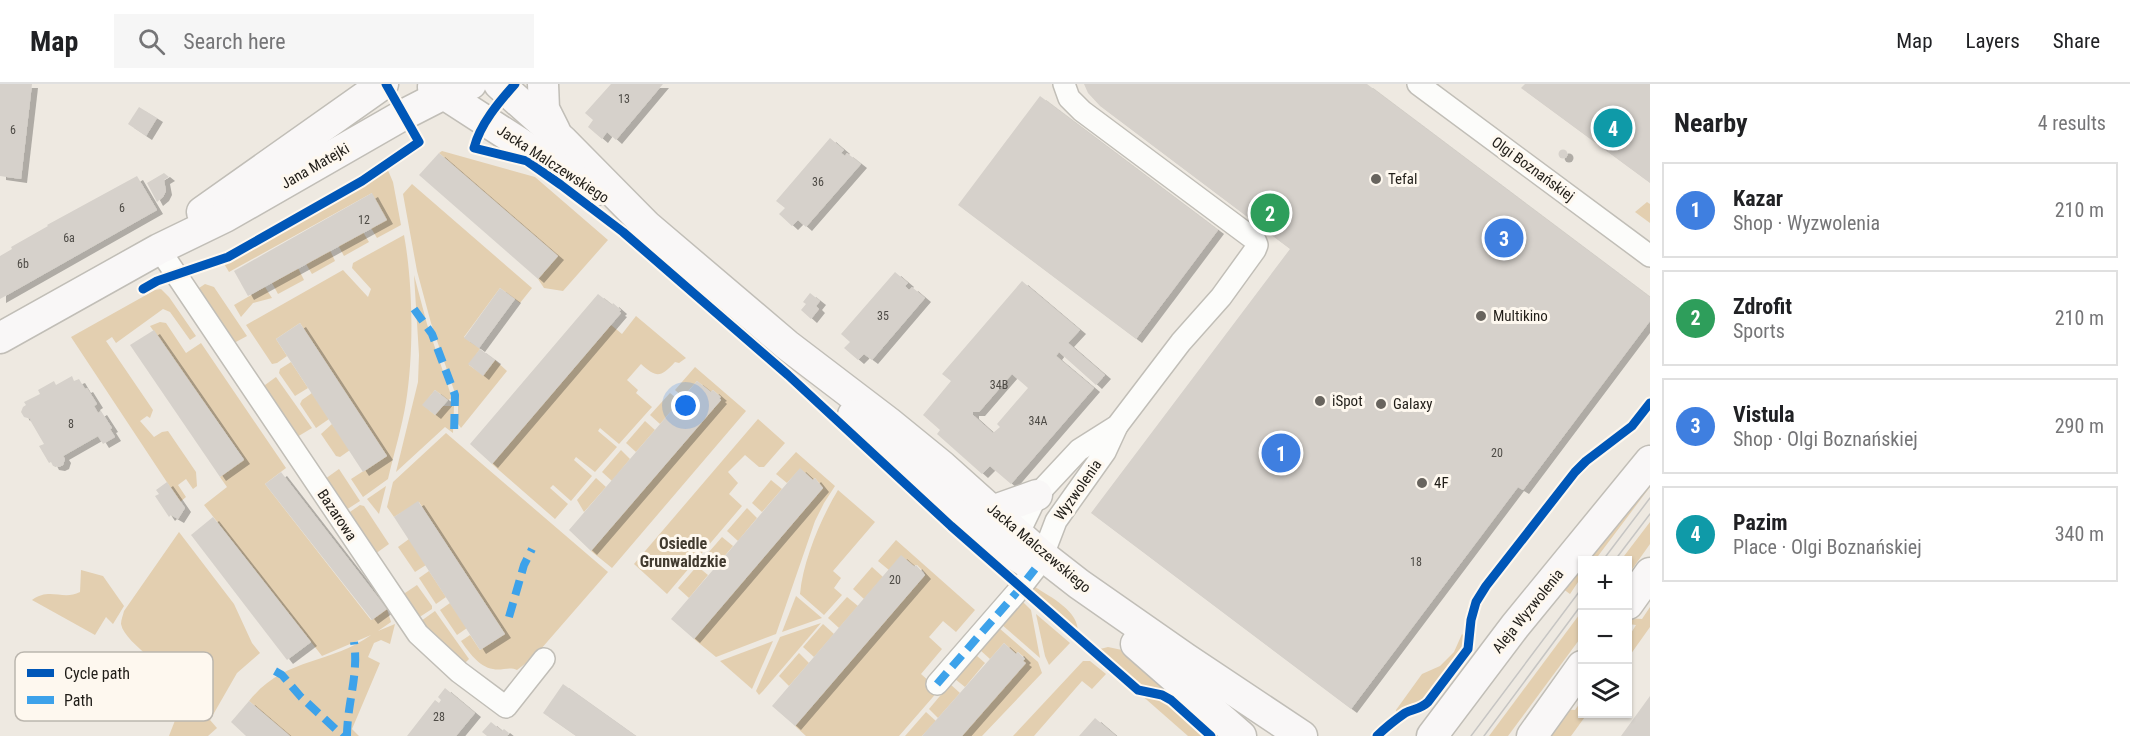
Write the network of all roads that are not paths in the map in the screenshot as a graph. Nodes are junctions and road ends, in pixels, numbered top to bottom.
1 (354, 84) edge
2 (383, 84) edge
3 (499, 84) edge
4 (543, 84) edge
5 (1064, 84) edge
6 (1418, 84) edge
7 (448, 87) edge
8 (337, 116) junction
9 (563, 141) junction
10 (647, 226) junction
11 (159, 249) junction
12 (1649, 254) edge
13 (0, 338) edge
14 (787, 345) junction
15 (1117, 426) junction
16 (1650, 461) edge
17 (1037, 495) junction
18 (992, 511) junction
19 (1014, 543) junction
20 (1039, 562) junction
21 (1650, 573) edge
22 (1632, 598) edge
23 (544, 659) dead end
24 (1578, 672) edge
25 (937, 684) dead end
26 (1241, 736) edge
27 (1302, 736) edge
28 (1432, 736) edge
29 (1532, 736) edge

1 - 8 street
2 - 8 street, Jana Matejki
3 - 9 street, Jacka Malczewskiego
4 - 9 street, Jacka Malczewskiego
5 - 15 street
6 - 12 street, Olgi Boznańskiej
7 - 10 street, Jacka Malczewskiego
7 - 11 street, Jana Matejki
8 - 11 street, Jana Matejki
9 - 10 street, Jacka Malczewskiego
10 - 14 street, Jacka Malczewskiego
11 - 13 street, Jana Matejki
11 - 23 street, Bazarowa
14 - 18 street, Jacka Malczewskiego
14 - 19 street, Jacka Malczewskiego
15 - 17 street
15 - 20 street, Wyzwolenia
16 - 28 street, Aleja Wyzwolenia
17 - 18 street
17 - 19 street
18 - 19 street, Jacka Malczewskiego
19 - 20 street, Jacka Malczewskiego
20 - 25 street, Wyzwolenia
20 - 26 street, Jacka Malczewskiego
20 - 27 street, Jacka Malczewskiego
21 - 22 street
24 - 29 street

